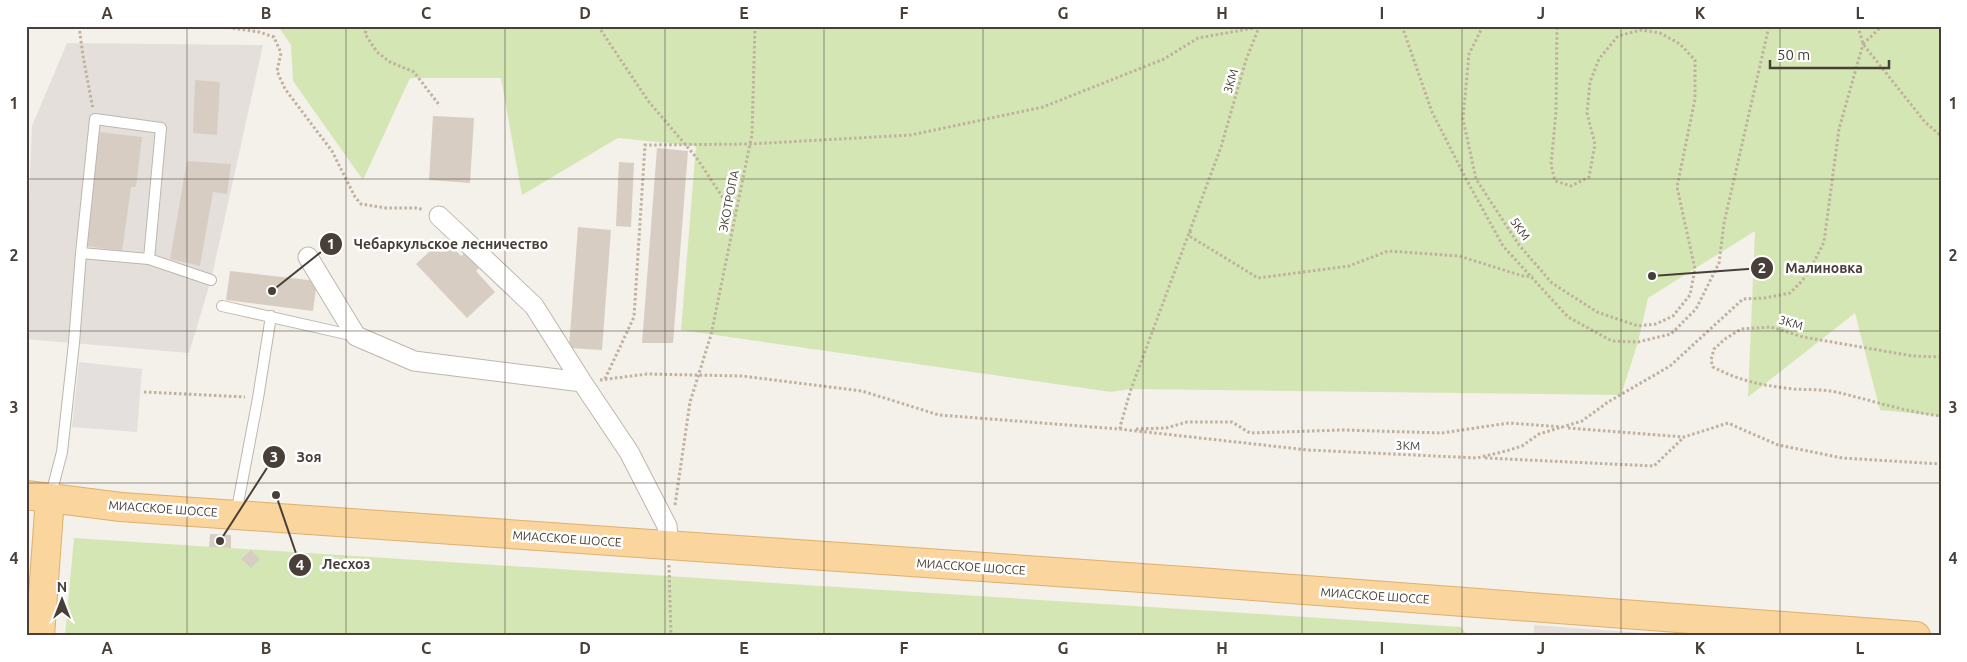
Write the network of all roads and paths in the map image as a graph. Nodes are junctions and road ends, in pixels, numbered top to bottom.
1 (79, 26) edge
2 (218, 26) edge
3 (367, 26) edge
4 (598, 26) edge
5 (755, 26) edge
6 (1260, 26) edge
7 (1402, 26) edge
8 (1483, 26) edge
9 (1557, 26) edge
10 (1769, 26) edge
11 (1858, 26) edge
12 (1882, 26) edge
13 (1863, 44) junction
14 (440, 106) dead end
15 (96, 119) junction
16 (1941, 136) edge
17 (750, 144) junction
18 (685, 145) junction
19 (439, 216) joint
20 (735, 216) junction
21 (1190, 228) junction
22 (81, 253) junction
23 (308, 256) dead end
24 (149, 259) junction
25 (1533, 277) junction
26 (211, 280) dead end
27 (222, 306) dead end
28 (271, 316) junction
29 (356, 336) junction
30 (1941, 357) edge
31 (698, 375) junction
32 (605, 379) junction
33 (582, 382) junction
34 (144, 392) dead end
35 (258, 398) junction
36 (595, 401) junction
37 (1941, 416) edge
38 (1566, 427) junction
39 (1122, 429) junction
40 (1684, 437) junction
41 (1480, 458) junction
42 (1941, 464) edge
43 (38, 496) edge
44 (236, 514) junction
45 (668, 536) junction
46 (40, 636) edge
47 (671, 636) edge
48 (1916, 636) edge

1 - 15 path
2 - 19 path
3 - 14 path
4 - 18 path
5 - 17 path, ЭКОТРОПА
6 - 17 path
6 - 21 path, 3КМ
7 - 25 path
8 - 9 path, 5КМ
10 - 25 path
11 - 13 path
12 - 13 path
13 - 16 path
13 - 38 path, 3КМ
15 - 22 lane
15 - 24 lane
17 - 18 path
17 - 20 path, ЭКОТРОПА
18 - 20 path
18 - 32 path
19 - 33 street
20 - 31 path, ЭКОТРОПА
21 - 25 path
21 - 39 path, 3КМ
22 - 24 lane
22 - 43 lane
23 - 29 street
24 - 26 lane
27 - 28 lane
28 - 29 lane
28 - 35 lane
29 - 33 street
30 - 37 path, 3КМ
31 - 32 path
31 - 39 path
31 - 45 path, ЭКОТРОПА
32 - 33 path
32 - 36 path
33 - 36 street
34 - 35 path
35 - 44 lane
36 - 45 street
38 - 39 path
38 - 40 path
38 - 41 path, 3КМ
39 - 41 path, 3КМ
40 - 41 path
40 - 42 path
43 - 44 main road, МИАССКОЕ ШОССЕ
43 - 46 main road
44 - 45 main road, МИАССКОЕ ШОССЕ
45 - 47 path
45 - 48 main road, МИАССКОЕ ШОССЕ

